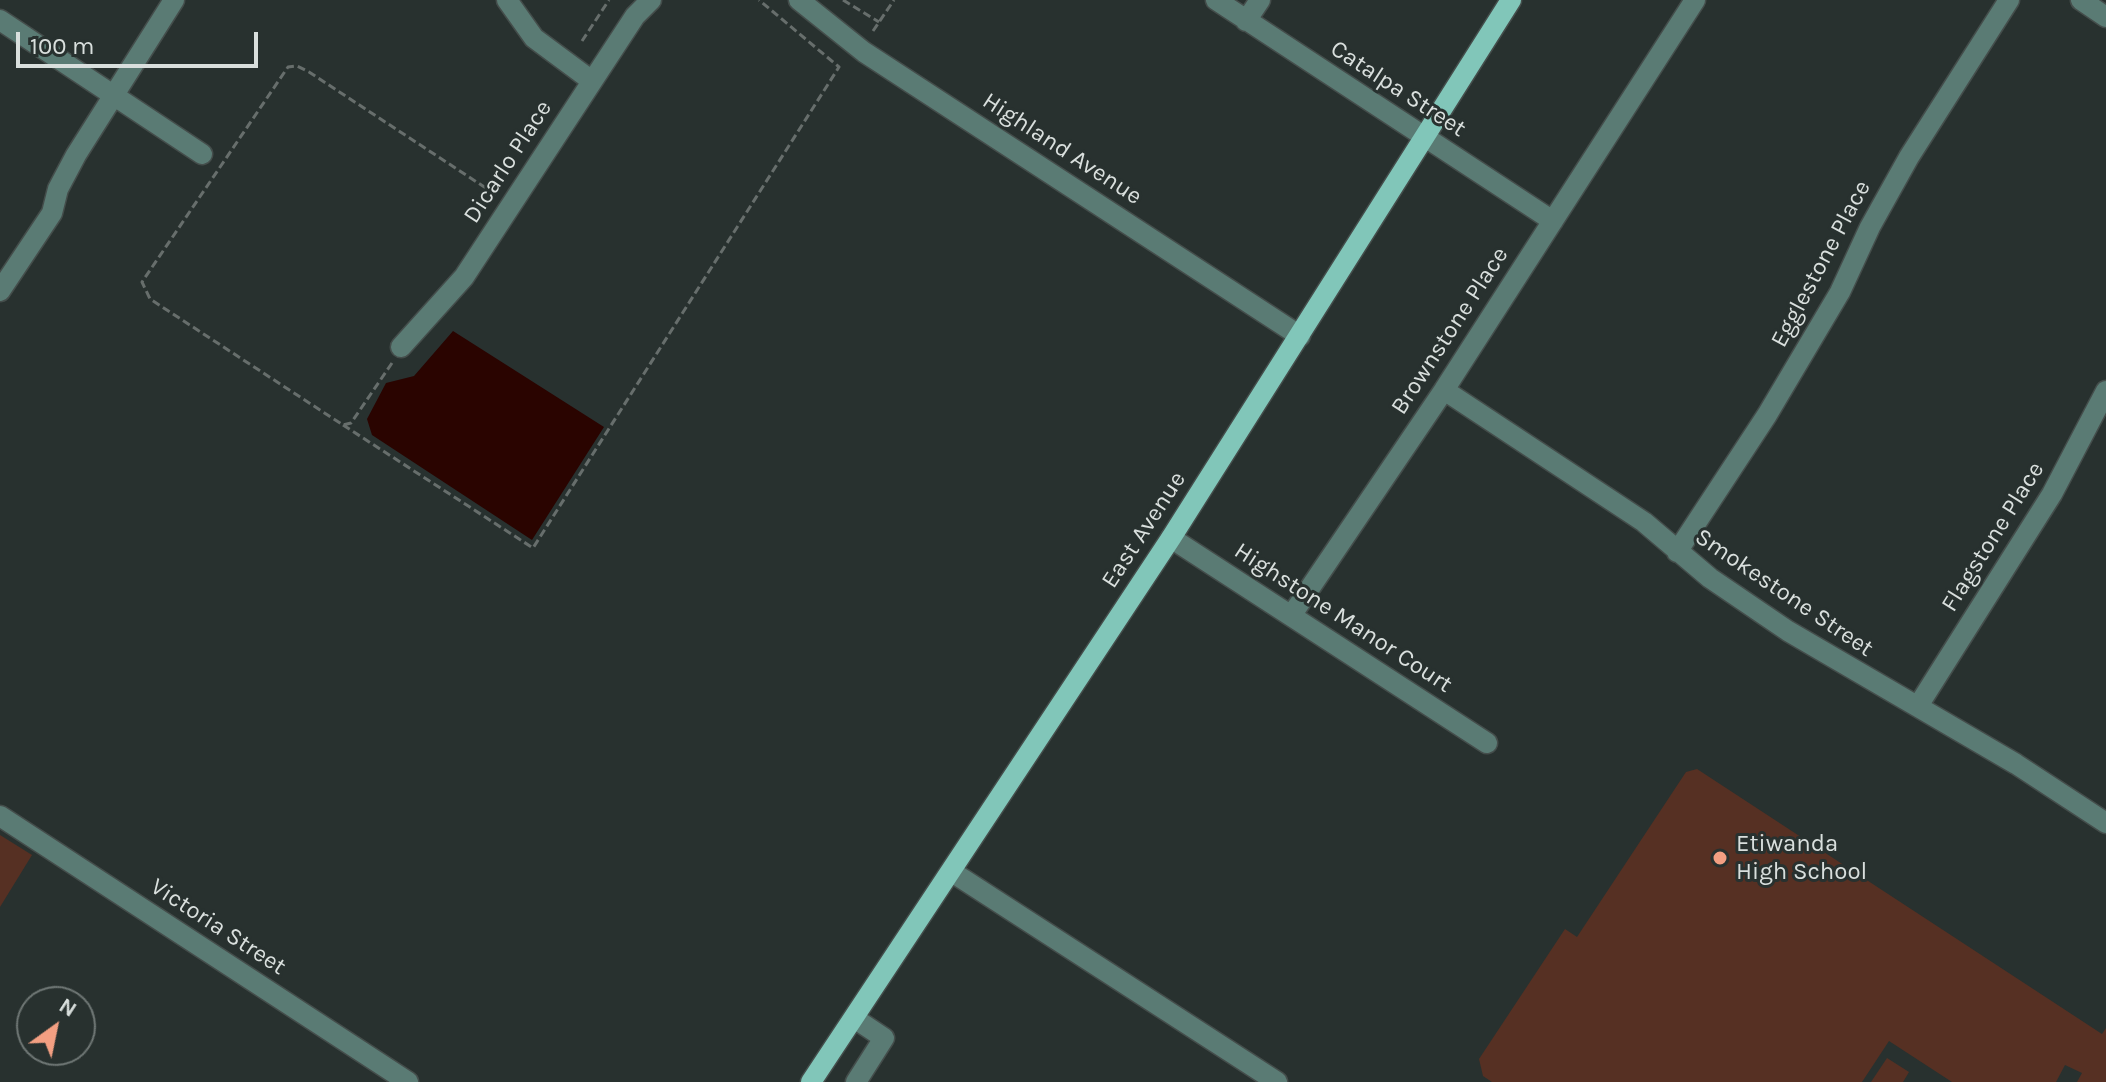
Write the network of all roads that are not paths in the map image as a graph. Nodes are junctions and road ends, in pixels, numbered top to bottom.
1 (174, 0) edge
2 (507, 0) edge
3 (651, 0) edge
4 (799, 0) edge
5 (1216, 0) edge
6 (1260, 0) edge
7 (1511, 0) edge
8 (1695, 0) edge
9 (2009, 0) edge
10 (2081, 0) edge
11 (2106, 17) edge
12 (0, 20) edge
13 (1246, 21) junction
14 (592, 81) junction
15 (113, 94) junction
16 (1425, 138) junction
17 (202, 154) dead end
18 (1553, 221) junction
19 (2, 286) edge
20 (1300, 336) junction
21 (401, 347) road end
22 (1444, 390) junction
23 (2106, 391) edge
24 (1171, 538) junction
25 (1677, 552) junction
26 (1291, 616) junction
27 (1918, 706) junction
28 (1487, 743) dead end
29 (0, 816) edge
30 (2106, 823) edge
31 (952, 872) junction
32 (854, 1018) junction
33 (408, 1082) edge
34 (811, 1082) edge
35 (856, 1082) edge
36 (1277, 1082) edge

1 - 15 street
2 - 14 street
3 - 14 street, Dicarlo Place
4 - 20 street, Highland Avenue
5 - 13 street, Catalpa Street
6 - 13 street
7 - 16 main road, East Avenue
8 - 18 street, Brownstone Place
9 - 25 street, Egglestone Place
10 - 11 street
12 - 15 street
13 - 16 street, Catalpa Street
14 - 21 street, Dicarlo Place
15 - 17 street
15 - 19 street
16 - 18 street, Catalpa Street
16 - 20 main road, East Avenue
18 - 22 street, Brownstone Place
20 - 24 main road, East Avenue
22 - 25 street, Smokestone Street
22 - 26 street, Brownstone Place
23 - 27 street, Flagstone Place
24 - 26 street, Highstone Manor Court
24 - 31 main road, East Avenue
25 - 27 street, Smokestone Street
26 - 28 street, Highstone Manor Court
27 - 30 street, Smokestone Street
29 - 33 street, Victoria Street
31 - 32 main road, East Avenue
31 - 36 street
32 - 34 main road, East Avenue
32 - 35 street

